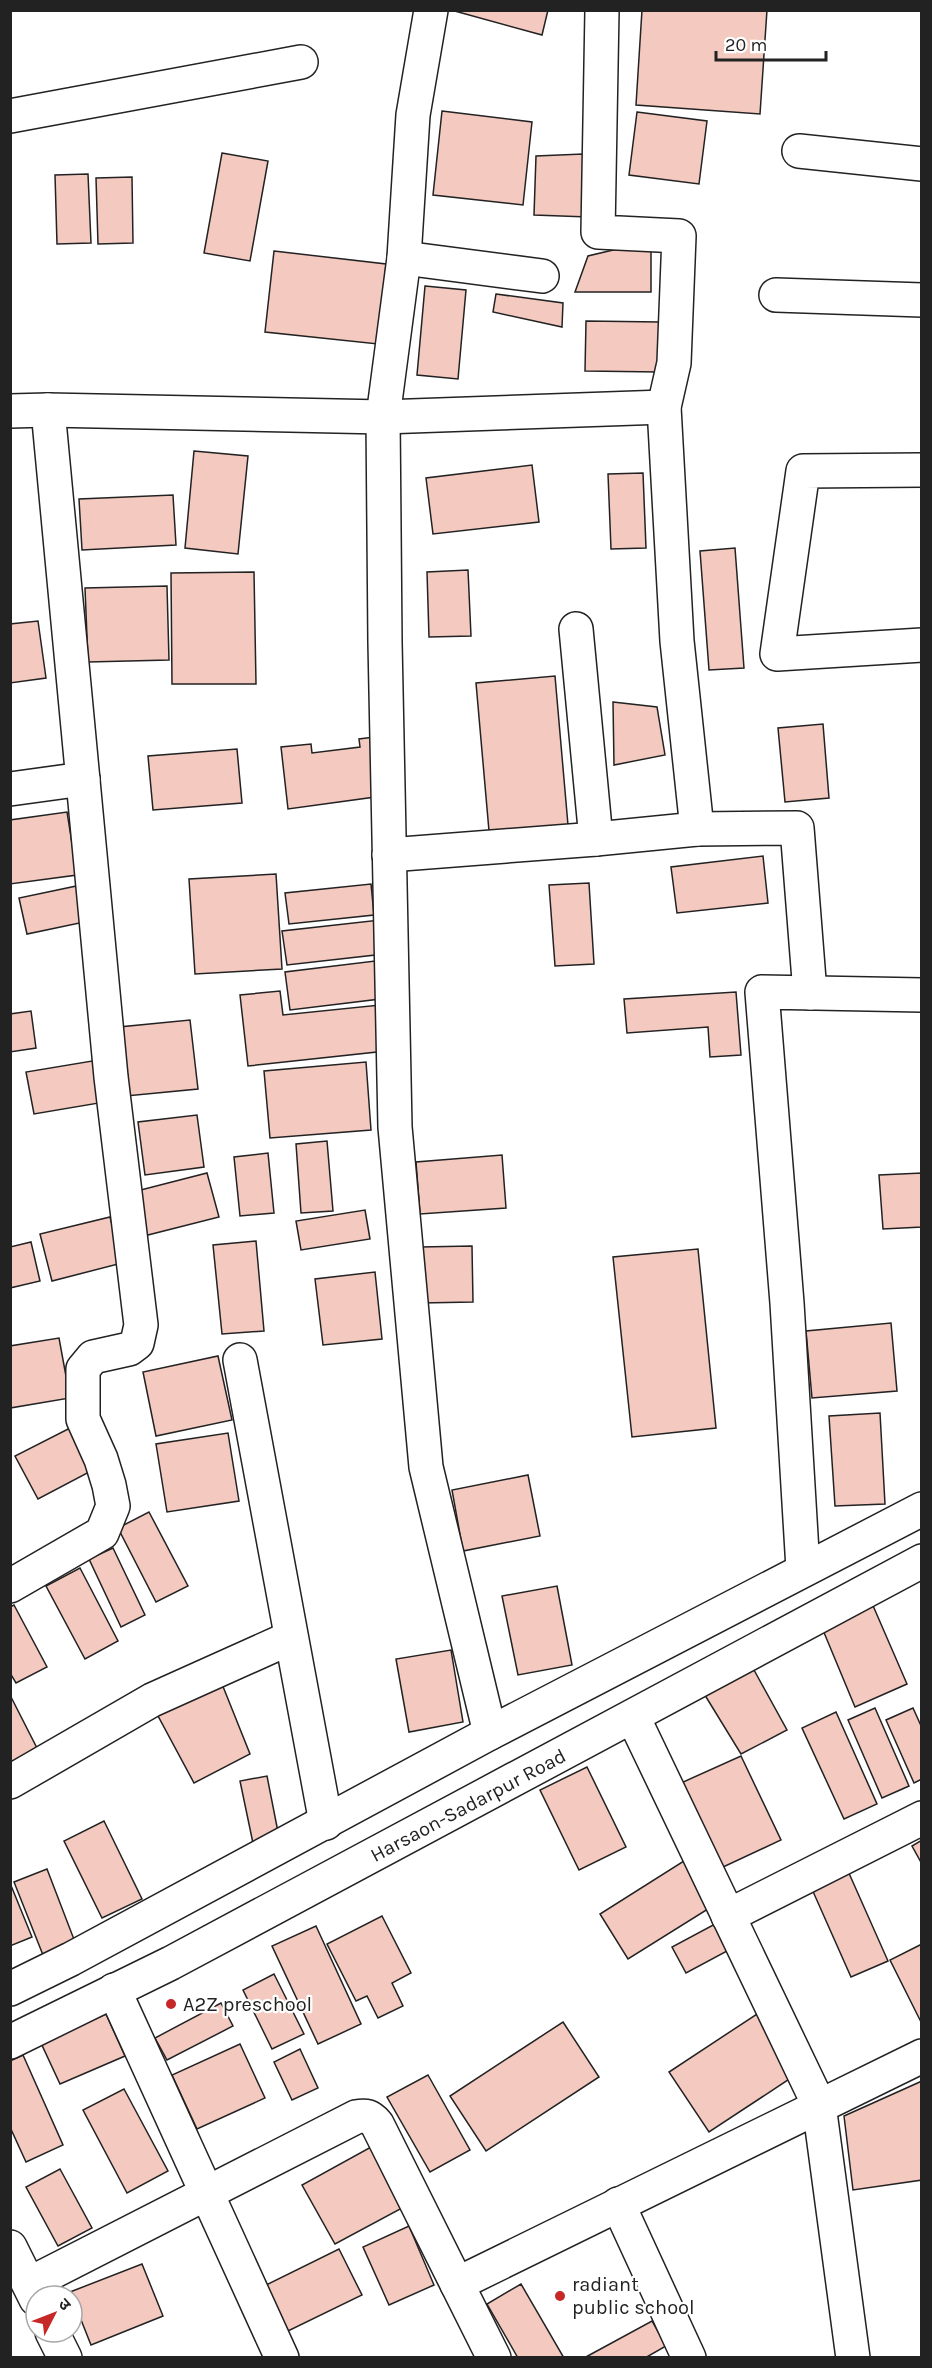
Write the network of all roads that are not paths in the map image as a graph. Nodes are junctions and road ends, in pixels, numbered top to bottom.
1 (431, 10) edge
2 (602, 10) edge
3 (301, 62) dead end
4 (10, 117) edge
5 (799, 150) dead end
6 (921, 164) edge
7 (405, 258) junction
8 (542, 276) dead end
9 (776, 295) dead end
10 (921, 300) edge
11 (664, 407) junction
12 (48, 410) junction
13 (10, 411) edge
14 (383, 417) junction
15 (921, 470) edge
16 (576, 629) dead end
17 (921, 645) edge
18 (83, 779) junction
19 (10, 789) edge
20 (697, 828) junction
21 (596, 839) junction
22 (390, 855) junction
23 (810, 993) junction
24 (921, 994) edge
25 (240, 1360) dead end
26 (921, 1509) edge
27 (921, 1561) edge
28 (803, 1569) junction
29 (10, 1586) edge
30 (290, 1638) junction
31 (633, 1717) junction
32 (490, 1733) junction
33 (10, 1782) edge
34 (921, 1818) edge
35 (326, 1823) junction
36 (728, 1916) junction
37 (10, 1989) edge
38 (114, 1990) junction
39 (10, 2042) edge
40 (921, 2056) edge
41 (819, 2105) junction
42 (207, 2193) junction
43 (618, 2205) junction
44 (10, 2247) edge
45 (457, 2283) junction
46 (28, 2284) edge
47 (46, 2284) edge
48 (58, 2344) edge
49 (65, 2358) edge
50 (282, 2358) edge
51 (494, 2358) edge
52 (689, 2358) edge
53 (853, 2358) edge

1 - 7 street
2 - 11 street
3 - 4 street
5 - 6 street
7 - 8 street
7 - 14 street
9 - 10 street
11 - 14 street
11 - 20 street
12 - 13 street
12 - 14 street
12 - 18 street
14 - 22 street
15 - 17 street
16 - 21 street
18 - 19 street
18 - 29 street
20 - 21 street
20 - 23 street
21 - 22 street
22 - 32 street
23 - 24 street
23 - 28 street
25 - 30 street
26 - 28 street
27 - 31 street, Harsaon-Sadarpur Road
28 - 32 street
30 - 33 street
30 - 35 street
31 - 36 street
31 - 38 street, Harsaon-Sadarpur Road
32 - 35 street
34 - 36 street
35 - 37 street
36 - 41 street
38 - 39 street, Harsaon-Sadarpur Road
38 - 42 street
40 - 41 street
41 - 43 street
41 - 53 street
42 - 45 street
42 - 47 street
42 - 50 street
43 - 45 street
43 - 52 street
44 - 46 street
45 - 51 street
48 - 49 street

